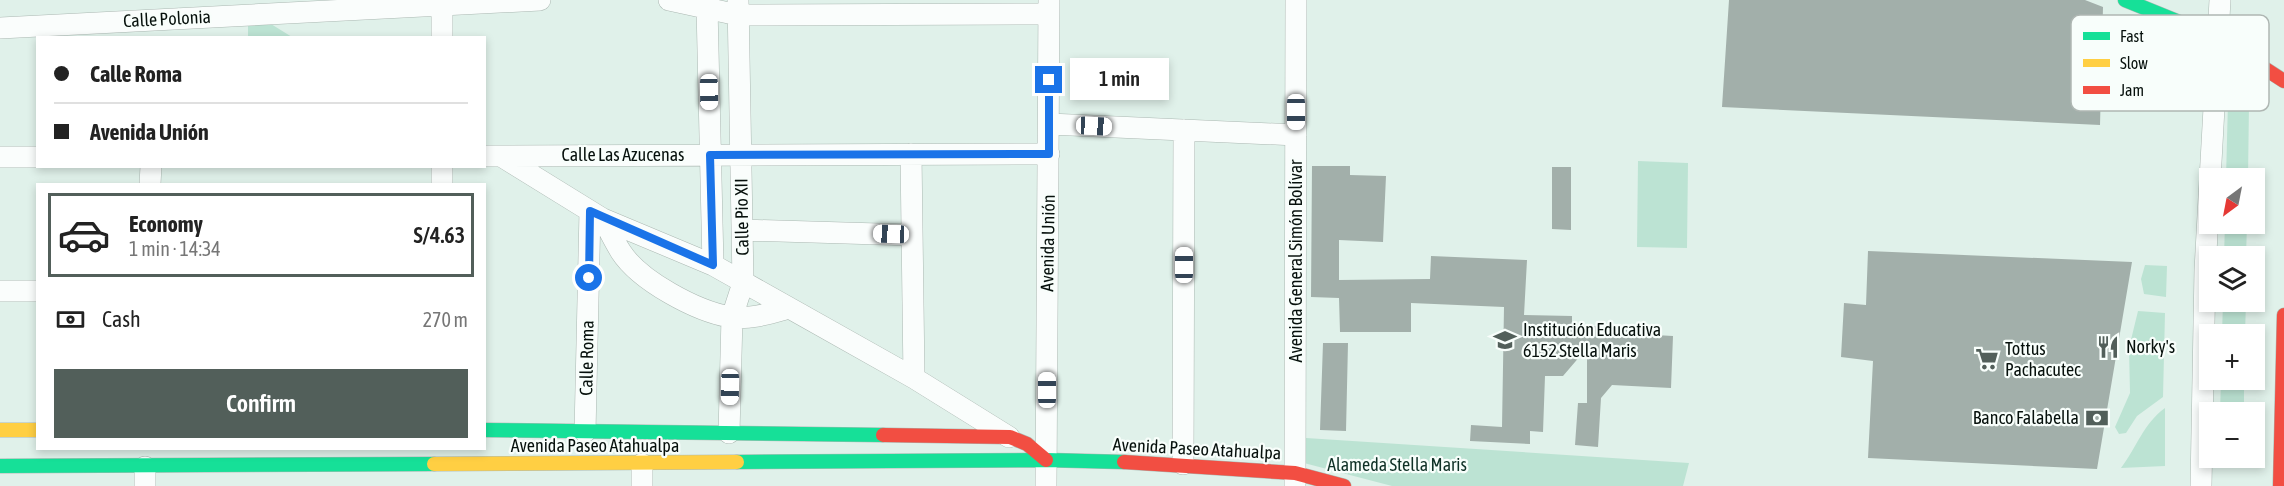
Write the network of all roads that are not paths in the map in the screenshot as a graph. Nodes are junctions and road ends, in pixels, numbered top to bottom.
1 (540, 0) edge
2 (669, 0) edge
3 (1296, 0) edge
4 (2125, 0) edge
5 (2172, 0) edge
6 (2220, 0) edge
7 (442, 4) junction
8 (824, 7) edge
9 (912, 7) edge
10 (1049, 7) edge
11 (707, 8) junction
12 (738, 8) edge
13 (2162, 15) edge
14 (2170, 15) edge
15 (2218, 15) edge
16 (0, 28) edge
17 (153, 29) edge
18 (442, 36) edge
19 (2269, 71) edge
20 (2284, 81) edge
21 (2213, 111) edge
22 (1049, 124) junction
23 (1184, 130) junction
24 (1296, 135) junction
25 (911, 154) junction
26 (1049, 154) junction
27 (710, 155) junction
28 (740, 155) junction
29 (493, 156) edge
30 (0, 157) edge
31 (36, 157) edge
32 (597, 215) junction
33 (742, 230) junction
34 (912, 235) junction
35 (713, 265) junction
36 (743, 283) junction
37 (0, 291) edge
38 (36, 291) edge
39 (789, 308) junction
40 (2284, 315) edge
41 (732, 317) junction
42 (914, 378) junction
43 (0, 429) edge
44 (36, 430) edge
45 (486, 430) edge
46 (585, 432) junction
47 (729, 433) junction
48 (1010, 437) junction
49 (1046, 460) junction
50 (642, 464) junction
51 (1183, 464) junction
52 (0, 466) edge
53 (145, 476) edge
54 (1295, 479) edge
55 (642, 486) edge
56 (1046, 486) edge
57 (1344, 486) edge
58 (2201, 486) edge
59 (2280, 486) edge

1 - 7 street, Calle Polonia
2 - 11 street
3 - 24 street, Avenida General Simón Bolívar
4 - 13 street
5 - 14 street
6 - 15 street
7 - 17 street, Calle Polonia
7 - 18 street
8 - 9 street
8 - 12 street
9 - 10 street
10 - 22 street, Avenida Unión
11 - 12 street
11 - 27 street, Calle Pio XII
12 - 28 street, Calle Pio XII
16 - 17 street, Calle Polonia
19 - 20 street
21 - 58 street
22 - 23 street
22 - 26 street, Avenida Unión
23 - 24 street
23 - 51 street
24 - 54 street, Avenida General Simón Bolívar
25 - 26 street, Calle Las Azucenas
25 - 28 street, Calle Las Azucenas
25 - 34 street
26 - 49 street, Avenida Unión
27 - 28 street, Calle Las Azucenas
27 - 29 street, Calle Las Azucenas
27 - 35 street, Calle Pio XII
28 - 33 street, Calle Pio XII
29 - 32 street
30 - 31 street
32 - 35 street
32 - 41 street
32 - 46 street, Calle Roma
33 - 34 street
33 - 36 street, Calle Pio XII
34 - 42 street
35 - 36 street
36 - 39 street
36 - 41 street, Calle Pio XII
37 - 38 street
39 - 41 street
39 - 42 street
40 - 59 street
41 - 47 street, Calle Pio XII
42 - 48 street
43 - 44 street
45 - 46 street, Avenida Paseo Atahualpa
46 - 47 street, Avenida Paseo Atahualpa
47 - 48 street, Avenida Paseo Atahualpa
48 - 49 street, Avenida Paseo Atahualpa
49 - 50 street, Avenida Paseo Atahualpa
49 - 51 street, Avenida Paseo Atahualpa
49 - 56 street, Avenida Unión
50 - 53 street, Avenida Paseo Atahualpa
50 - 55 street
51 - 54 street, Avenida Paseo Atahualpa
52 - 53 street, Avenida Paseo Atahualpa
54 - 57 street, Avenida Paseo Atahualpa

